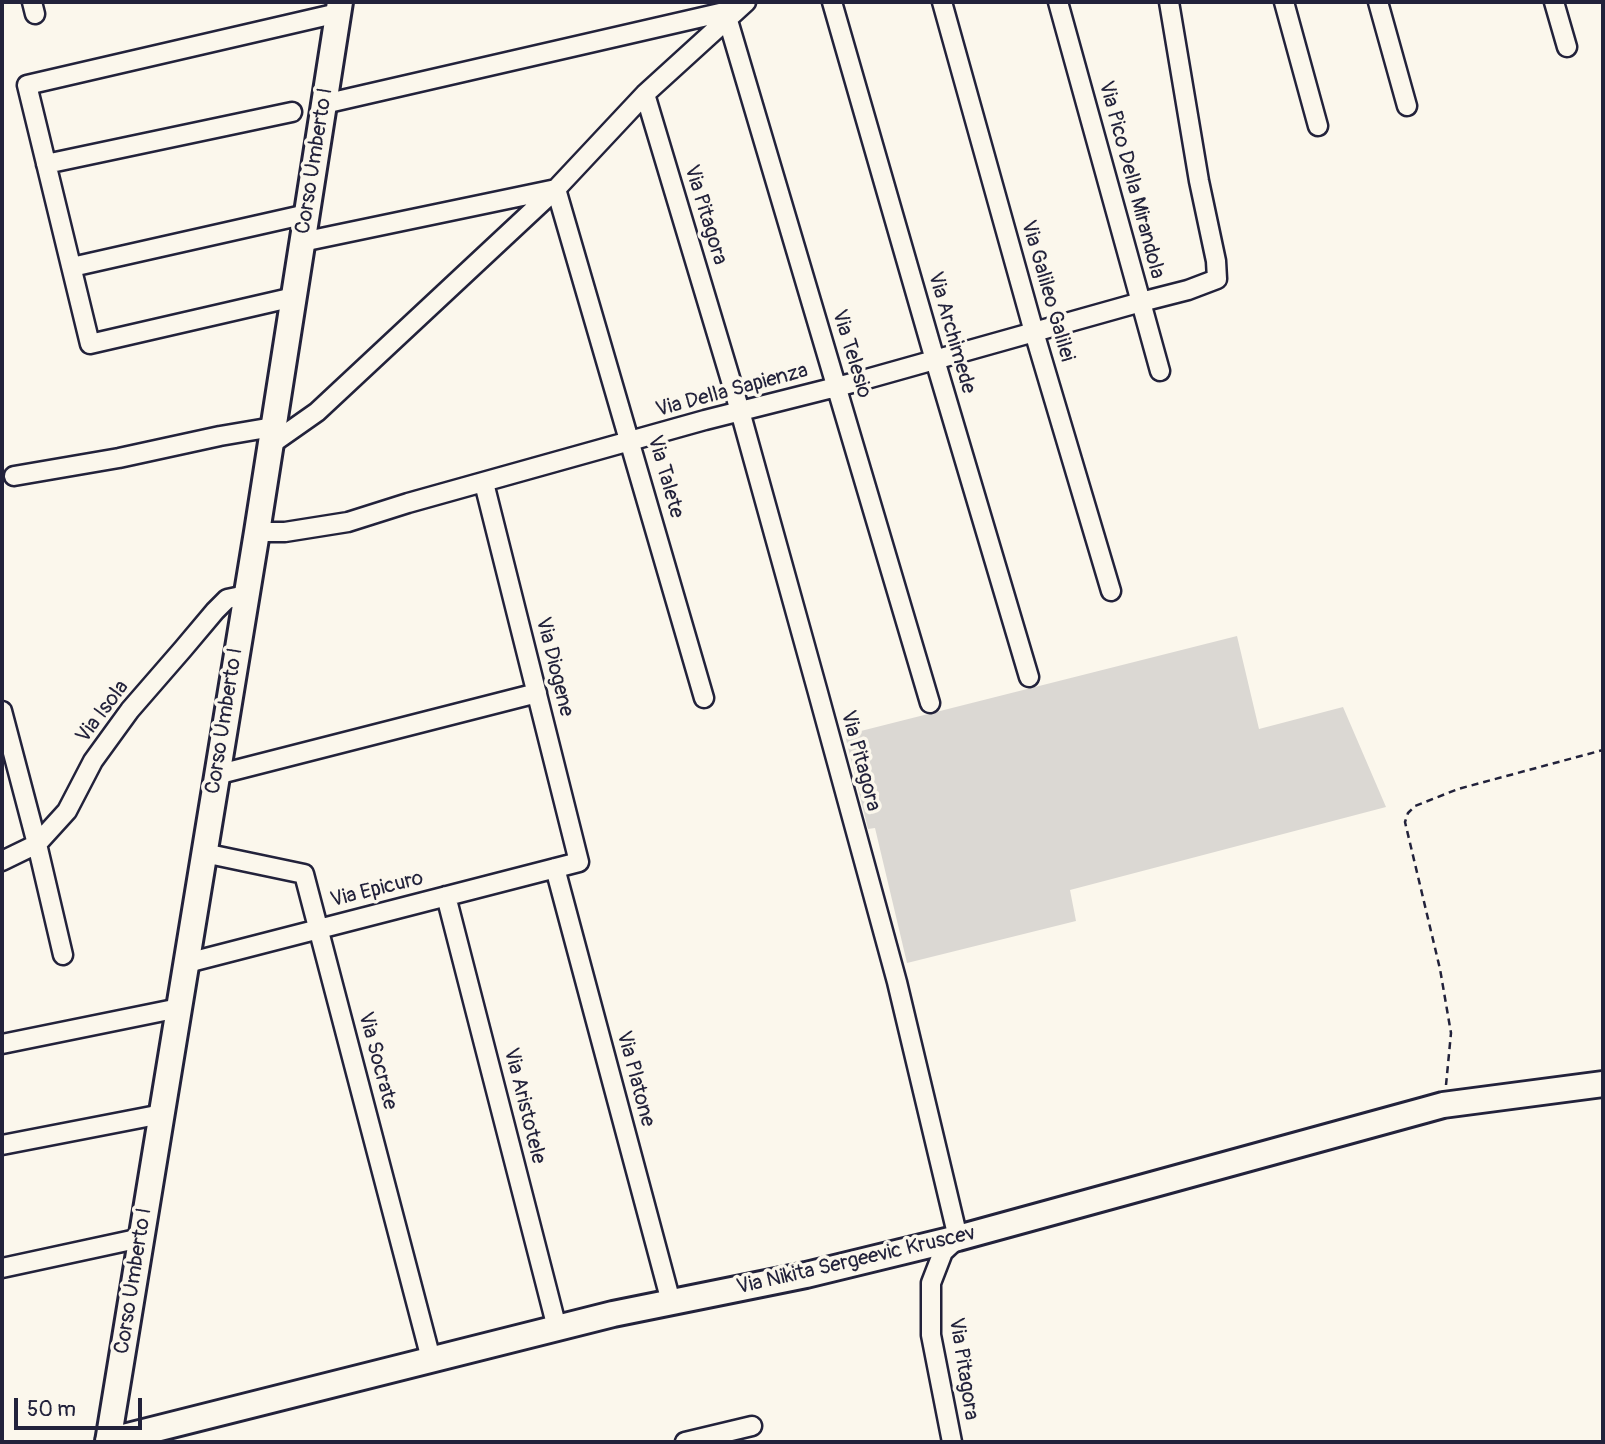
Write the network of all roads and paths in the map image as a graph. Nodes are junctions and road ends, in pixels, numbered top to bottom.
1 (832, 2) edge
2 (942, 2) edge
3 (1058, 2) edge
4 (1169, 2) edge
5 (1284, 2) edge
6 (1378, 2) edge
7 (1554, 2) edge
8 (339, 7) edge
9 (736, 10) edge
10 (1567, 47) dead end
11 (645, 94) junction
12 (324, 104) junction
13 (1407, 106) dead end
14 (292, 112) dead end
15 (1318, 126) dead end
16 (46, 164) junction
17 (556, 189) junction
18 (307, 214) junction
19 (302, 242) junction
20 (72, 267) junction
21 (294, 297) junction
22 (1141, 302) junction
23 (1034, 332) junction
24 (935, 360) junction
25 (1160, 371) dead end
26 (837, 387) junction
27 (740, 411) junction
28 (272, 436) junction
29 (631, 441) junction
30 (14, 476) dead end
31 (484, 483) junction
32 (257, 532) junction
33 (1111, 592) dead end
34 (246, 595) junction
35 (1029, 677) dead end
36 (537, 693) junction
37 (704, 698) dead end
38 (930, 703) dead end
39 (2, 711) edge
40 (1603, 750) edge
41 (216, 775) junction
42 (37, 844) junction
43 (204, 853) junction
44 (2, 861) edge
45 (579, 862) joint
46 (555, 868) junction
47 (446, 896) junction
48 (319, 929) junction
49 (63, 955) dead end
50 (187, 962) junction
51 (179, 1007) junction
52 (2, 1044) edge
53 (1603, 1084) edge
54 (1443, 1105) junction
55 (162, 1114) junction
56 (2, 1145) edge
57 (141, 1238) junction
58 (958, 1238) junction
59 (2, 1268) edge
60 (671, 1302) junction
61 (557, 1328) junction
62 (431, 1359) junction
63 (751, 1426) dead end
64 (106, 1442) edge
65 (685, 1442) edge
66 (952, 1442) edge

1 - 24 street, Via Archimede
2 - 23 street, Via Galileo Galilei
3 - 22 street, Via Pico Della Mirandola
4 - 22 street, Via Della Sapienza
5 - 15 street
6 - 13 street
7 - 10 street
8 - 12 main road, Corso Umberto I
8 - 16 street
9 - 11 street
9 - 12 street
9 - 26 street, Via Telesio
11 - 17 street
11 - 27 street, Via Pitagora
12 - 18 main road, Corso Umberto I
14 - 16 street
16 - 20 street
17 - 19 street
17 - 28 street
17 - 29 street, Via Talete
18 - 19 main road, Corso Umberto I
18 - 20 street
19 - 21 main road, Corso Umberto I
20 - 21 street
21 - 28 main road, Corso Umberto I
22 - 23 street, Via Della Sapienza
22 - 25 street, Via Pico Della Mirandola
23 - 24 street, Via Della Sapienza
23 - 33 street, Via Galileo Galilei
24 - 26 street, Via Della Sapienza
24 - 35 street, Via Archimede
26 - 27 street, Via Della Sapienza
26 - 38 street, Via Telesio
27 - 29 street, Via Della Sapienza
27 - 58 street, Via Pitagora
28 - 30 street
28 - 32 main road, Corso Umberto I
29 - 31 street, Via Della Sapienza
29 - 37 street, Via Talete
31 - 32 street, Via Della Sapienza
31 - 36 street, Via Diogene
32 - 34 main road, Corso Umberto I
34 - 41 main road, Corso Umberto I
34 - 42 street, Via Isola
36 - 41 street
36 - 45 street, Via Diogene
39 - 42 street
40 - 54 path
41 - 43 main road, Corso Umberto I
42 - 44 street, Via Isola
42 - 49 street
43 - 48 street, Via Socrate
43 - 50 main road, Corso Umberto I
45 - 46 street, Via Epicuro
46 - 47 street, Via Epicuro
46 - 60 street, Via Platone
47 - 48 street, Via Epicuro
47 - 61 street, Via Aristotele
48 - 50 street, Via Epicuro
48 - 62 street, Via Socrate
50 - 51 main road, Corso Umberto I
51 - 52 street
51 - 55 main road, Corso Umberto I
53 - 54 main road, Via Nikita Sergeevic Kruscev
54 - 58 main road, Via Nikita Sergeevic Kruscev
55 - 56 street
55 - 57 main road, Corso Umberto I
57 - 59 street
57 - 64 main road, Corso Umberto I
58 - 60 main road, Via Nikita Sergeevic Kruscev
58 - 66 street, Via Pitagora
60 - 61 main road, Via Nikita Sergeevic Kruscev
61 - 62 main road, Via Nikita Sergeevic Kruscev
62 - 64 main road, Via Nikita Sergeevic Kruscev
63 - 65 street

